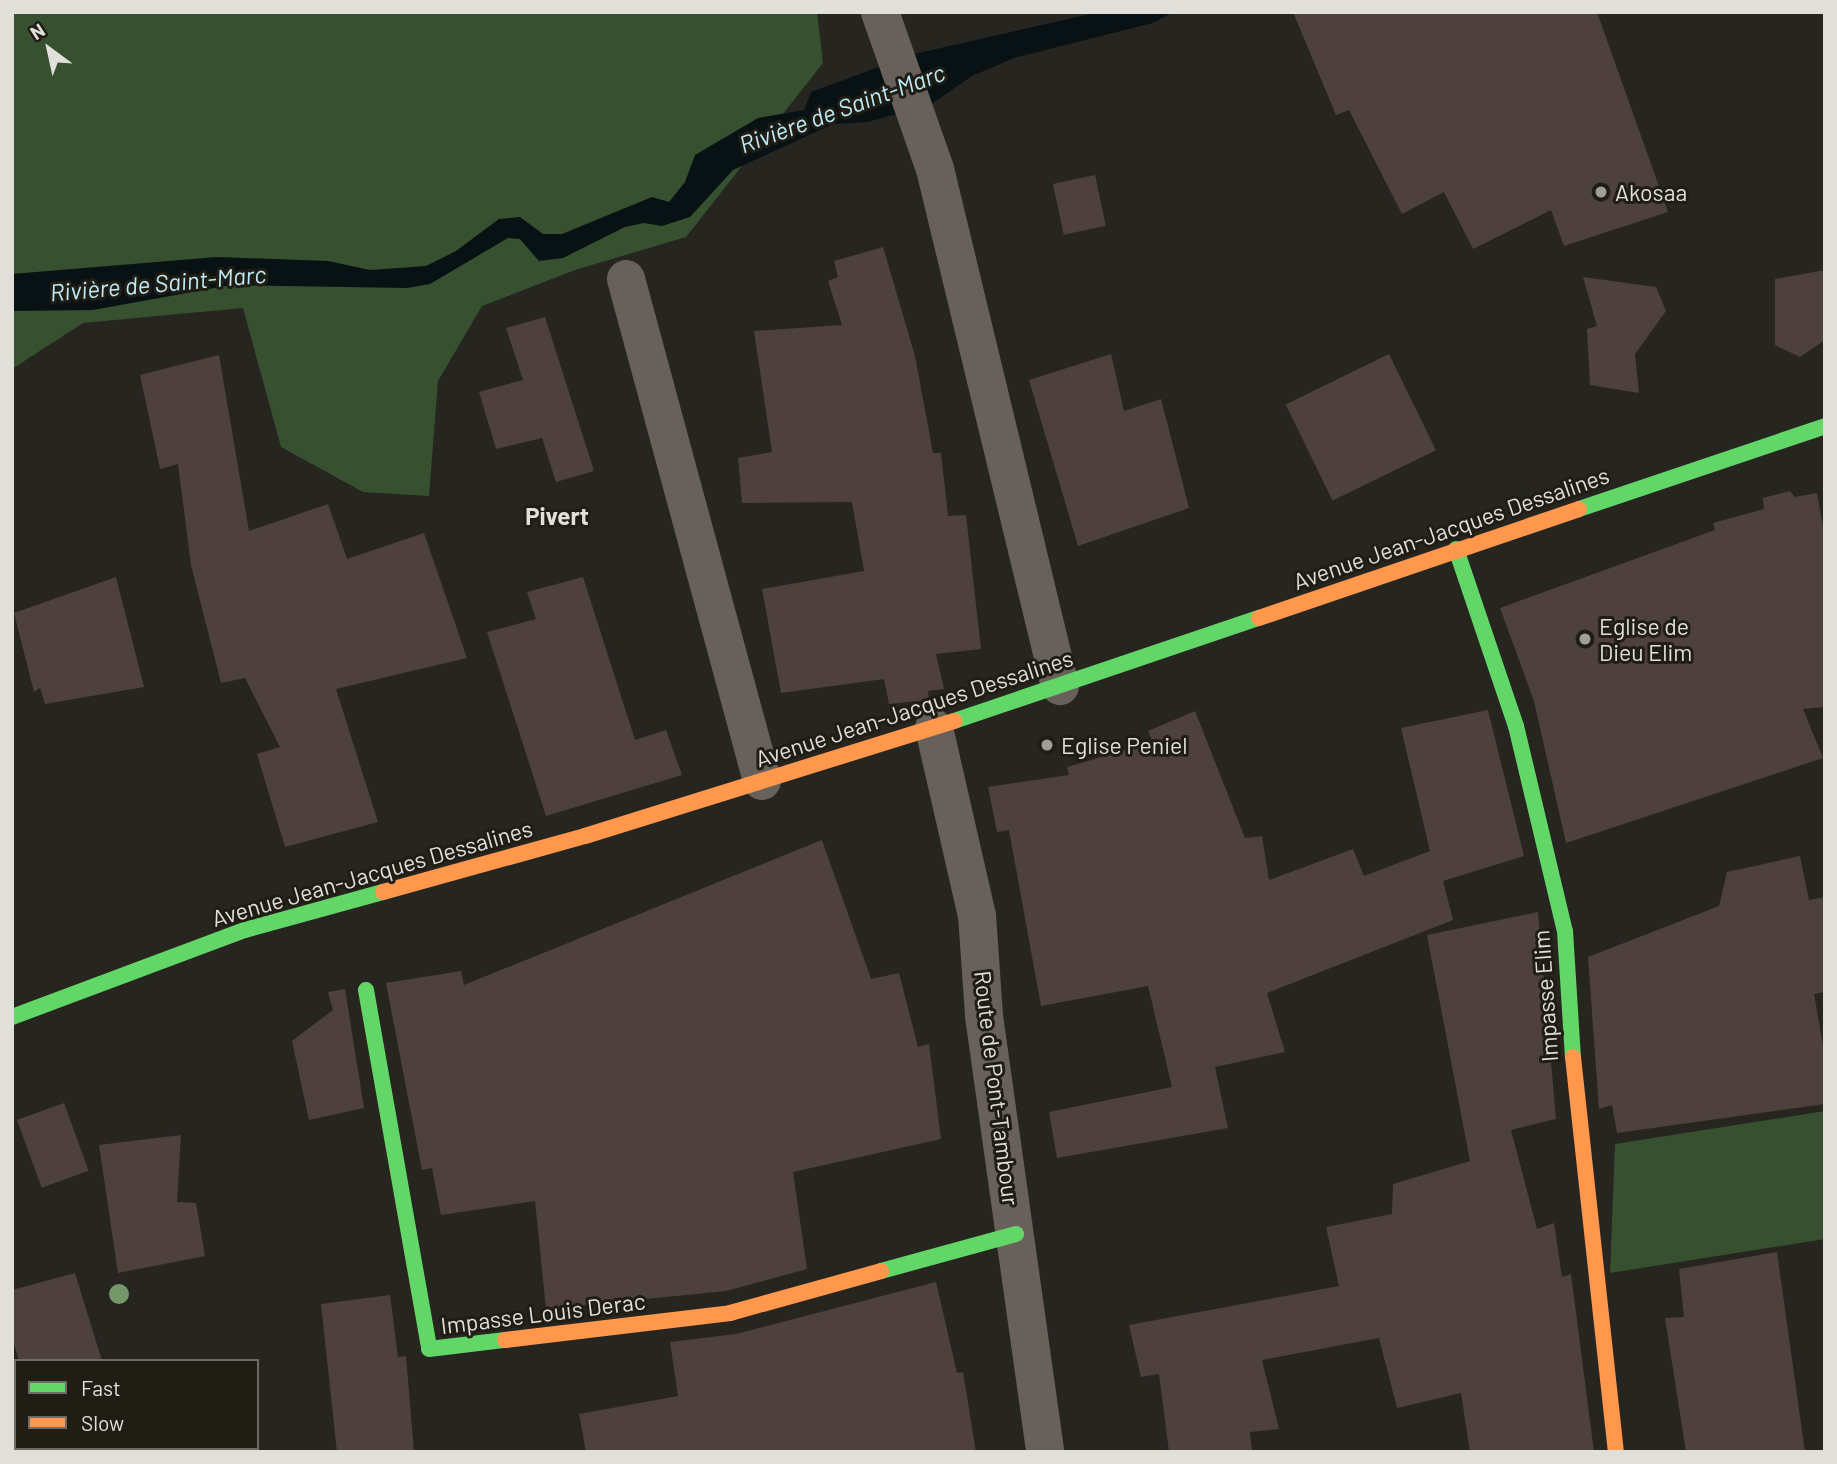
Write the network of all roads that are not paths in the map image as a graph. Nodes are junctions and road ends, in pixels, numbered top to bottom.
1 (880, 12) edge
2 (626, 279) dead end
3 (1825, 426) edge
4 (1456, 549) junction
5 (1060, 686) junction
6 (934, 728) junction
7 (762, 781) junction
8 (366, 990) dead end
9 (12, 1017) edge
10 (1016, 1234) junction
11 (1045, 1452) edge
12 (1616, 1452) edge

1 - 5 street
2 - 7 street
3 - 4 street, Avenue Jean-Jacques Dessalines
4 - 5 street, Avenue Jean-Jacques Dessalines
4 - 12 street, Impasse Elim
5 - 6 street, Avenue Jean-Jacques Dessalines
6 - 7 street, Avenue Jean-Jacques Dessalines
6 - 10 street, Route de Pont-Tambour
7 - 9 street, Avenue Jean-Jacques Dessalines
8 - 10 street, Impasse Louis Derac
10 - 11 street, Route de Pont-Tambour

